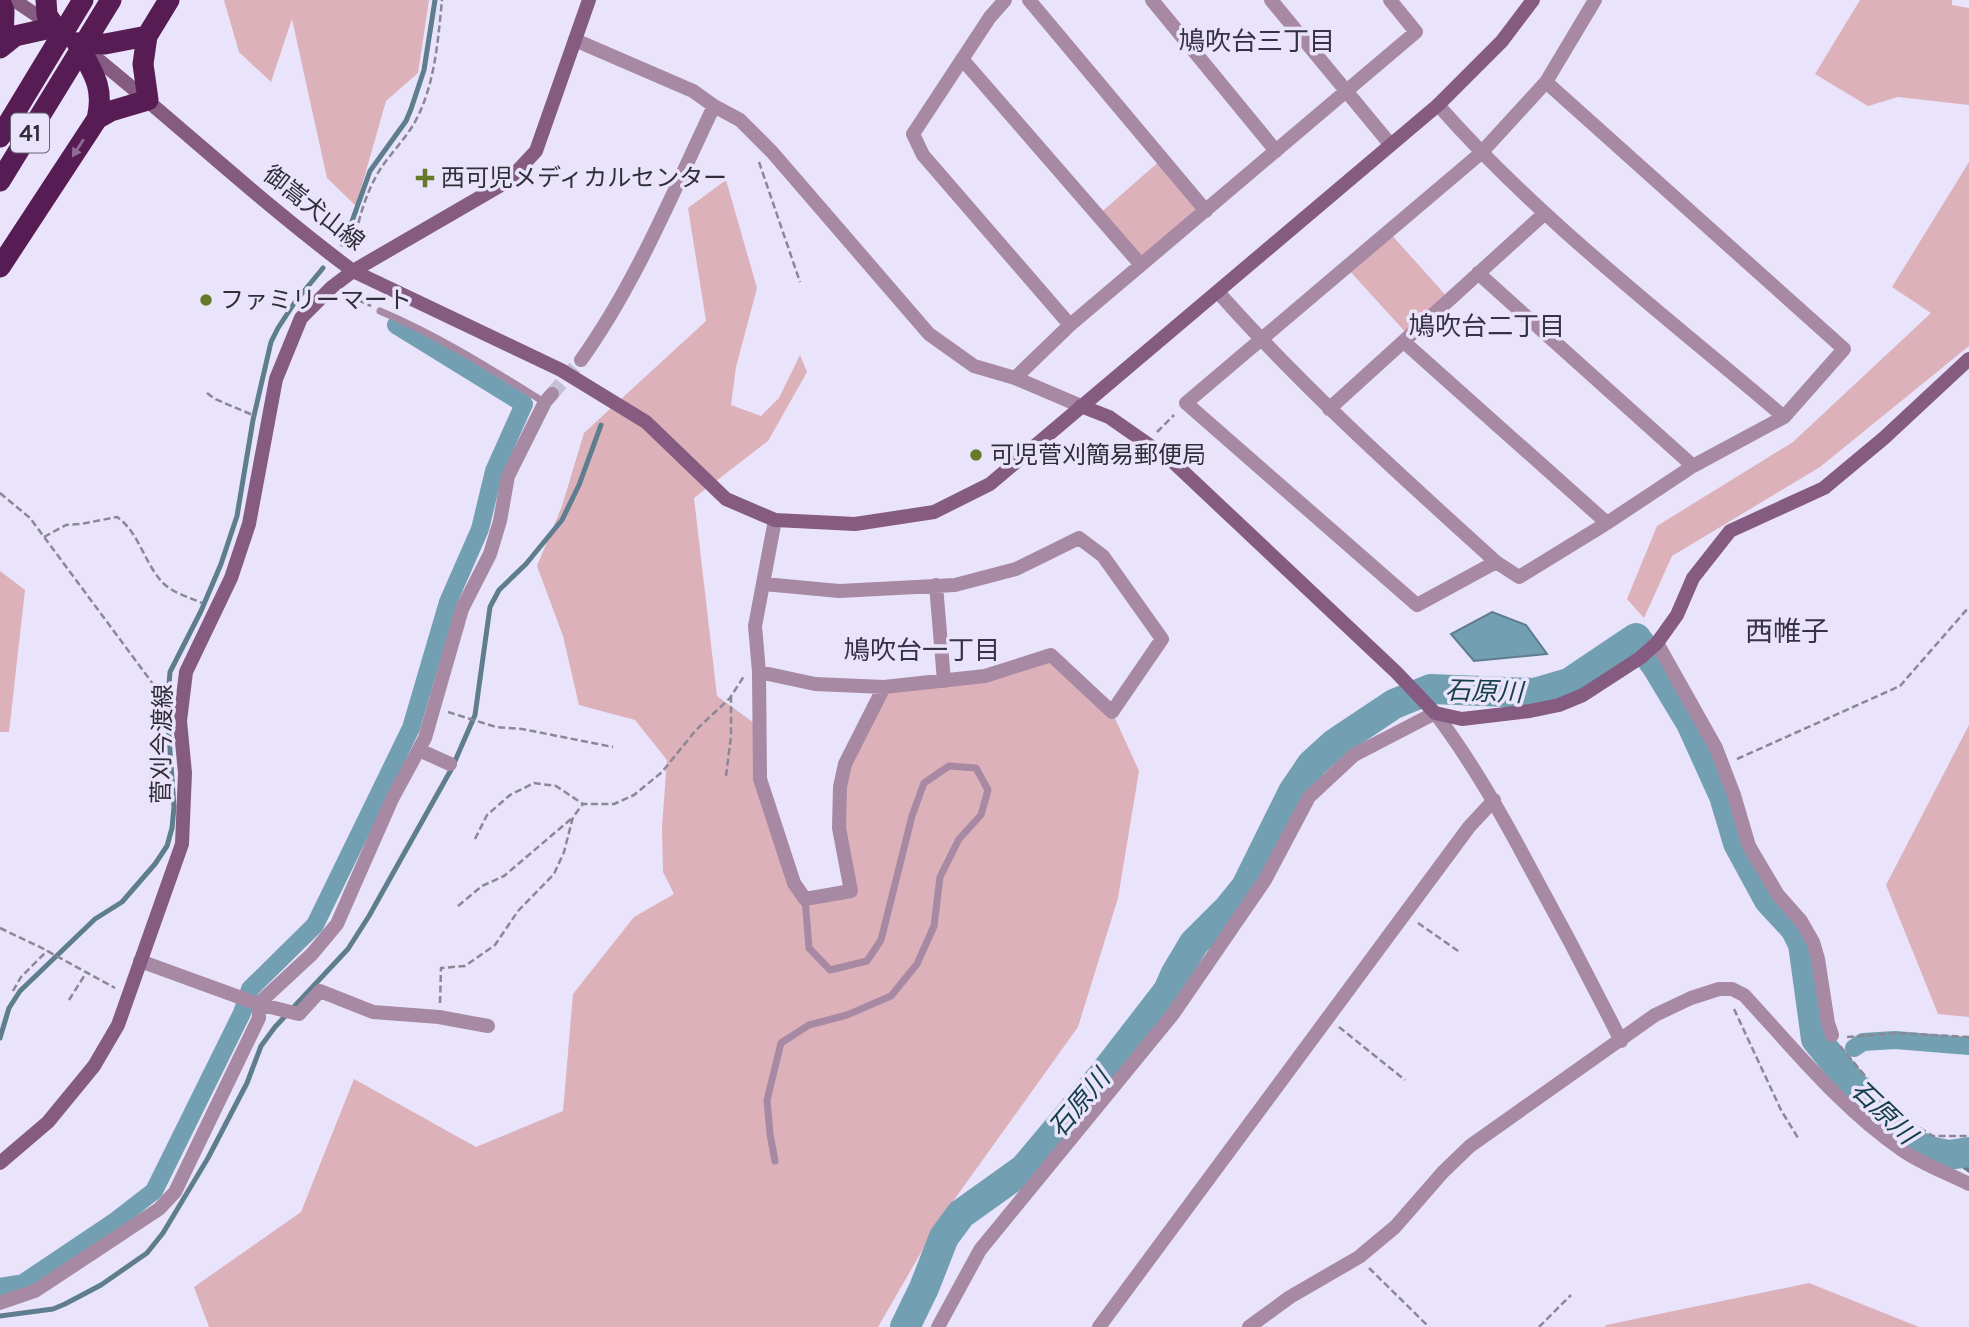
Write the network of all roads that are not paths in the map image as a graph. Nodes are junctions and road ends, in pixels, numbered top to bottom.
1 (14, 0) edge
2 (46, 0) edge
3 (169, 0) edge
4 (589, 0) edge
5 (1005, 0) edge
6 (1028, 0) edge
7 (1152, 0) edge
8 (1271, 0) edge
9 (1390, 0) edge
10 (1534, 0) edge
11 (1595, 0) edge
12 (0, 1) edge
13 (82, 2) edge
14 (107, 7) edge
15 (55, 27) junction
16 (147, 36) junction
17 (576, 40) junction
18 (77, 43) junction
19 (1, 46) edge
20 (962, 59) junction
21 (1546, 82) junction
22 (1348, 91) junction
23 (148, 100) junction
24 (1438, 104) junction
25 (713, 106) junction
26 (97, 119) junction
27 (0, 137) edge
28 (1390, 144) junction
29 (1276, 151) junction
30 (1481, 153) junction
31 (0, 181) edge
32 (1206, 211) junction
33 (1545, 213) junction
34 (1141, 265) junction
35 (0, 267) edge
36 (353, 271) junction
37 (1478, 273) junction
38 (1218, 292) junction
39 (380, 312) dead end
40 (1070, 325) junction
41 (1262, 341) junction
42 (1404, 342) junction
43 (1969, 359) edge
44 (580, 360) tunnel mouth
45 (1016, 379) junction
46 (549, 398) joint
47 (1081, 406) junction
48 (1329, 410) junction
49 (1784, 417) junction
50 (1693, 466) junction
51 (775, 520) junction
52 (1607, 523) junction
53 (1496, 562) junction
54 (764, 584) junction
55 (936, 585) junction
56 (1657, 643) junction
57 (759, 672) junction
58 (944, 681) junction
59 (884, 687) junction
60 (1435, 713) junction
61 (419, 750) junction
62 (450, 764) dead end
63 (1494, 800) junction
64 (805, 899) junction
65 (140, 961) junction
66 (258, 1004) junction
67 (488, 1026) dead end
68 (1832, 1035) road end
69 (1621, 1041) junction
70 (775, 1161) dead end
71 (0, 1163) edge
72 (1969, 1184) edge
73 (0, 1303) edge
74 (938, 1327) edge
75 (1099, 1327) edge
76 (1250, 1327) edge

1 - 15 street, 御嵩犬山線
2 - 15 highway
3 - 16 highway
4 - 17 street, 御嵩犬山線
5 - 20 street
6 - 32 street
7 - 29 street
8 - 22 street
9 - 22 street
10 - 24 street
11 - 21 street
12 - 19 highway
13 - 27 highway, 41
14 - 31 highway, 41
15 - 18 street, 御嵩犬山線
15 - 19 highway
16 - 18 highway
16 - 23 highway
17 - 25 street
17 - 36 street, 御嵩犬山線
18 - 23 street, 御嵩犬山線
18 - 26 highway
20 - 34 street
20 - 40 street
21 - 30 street
21 - 49 street
22 - 28 street
22 - 29 street
23 - 26 highway
23 - 36 street, 御嵩犬山線
24 - 28 street
24 - 30 street
25 - 44 street
25 - 45 street
26 -> 35 highway
28 - 38 street
29 - 32 street
30 - 33 street
30 - 41 street
32 - 34 street
33 - 37 street
33 - 49 street
34 - 40 street
36 - 51 street
36 - 65 street, 菅刈今渡線
37 - 42 street
37 - 50 street
38 - 41 street
38 - 47 street
39 - 46 lane
40 - 45 street
41 - 48 street
41 - 53 street
42 - 48 street
42 - 52 street
43 - 56 street
45 - 47 street
46 - 61 street
47 - 51 street
47 - 60 street
48 - 53 street
49 - 50 street
50 - 52 street
51 - 54 street
52 - 53 street
54 - 55 street
54 - 57 street
55 - 58 street
55 - 58 street
56 - 60 street
56 - 68 street
57 - 59 street
57 - 64 street
58 - 59 street
59 - 64 street
60 - 63 street
60 - 74 street
61 - 62 street
61 - 66 street
63 - 69 street
63 - 75 street
64 - 70 lane
65 - 66 street
65 - 71 street, 菅刈今渡線
66 - 67 street
66 - 73 street
69 - 72 street
69 - 76 street

